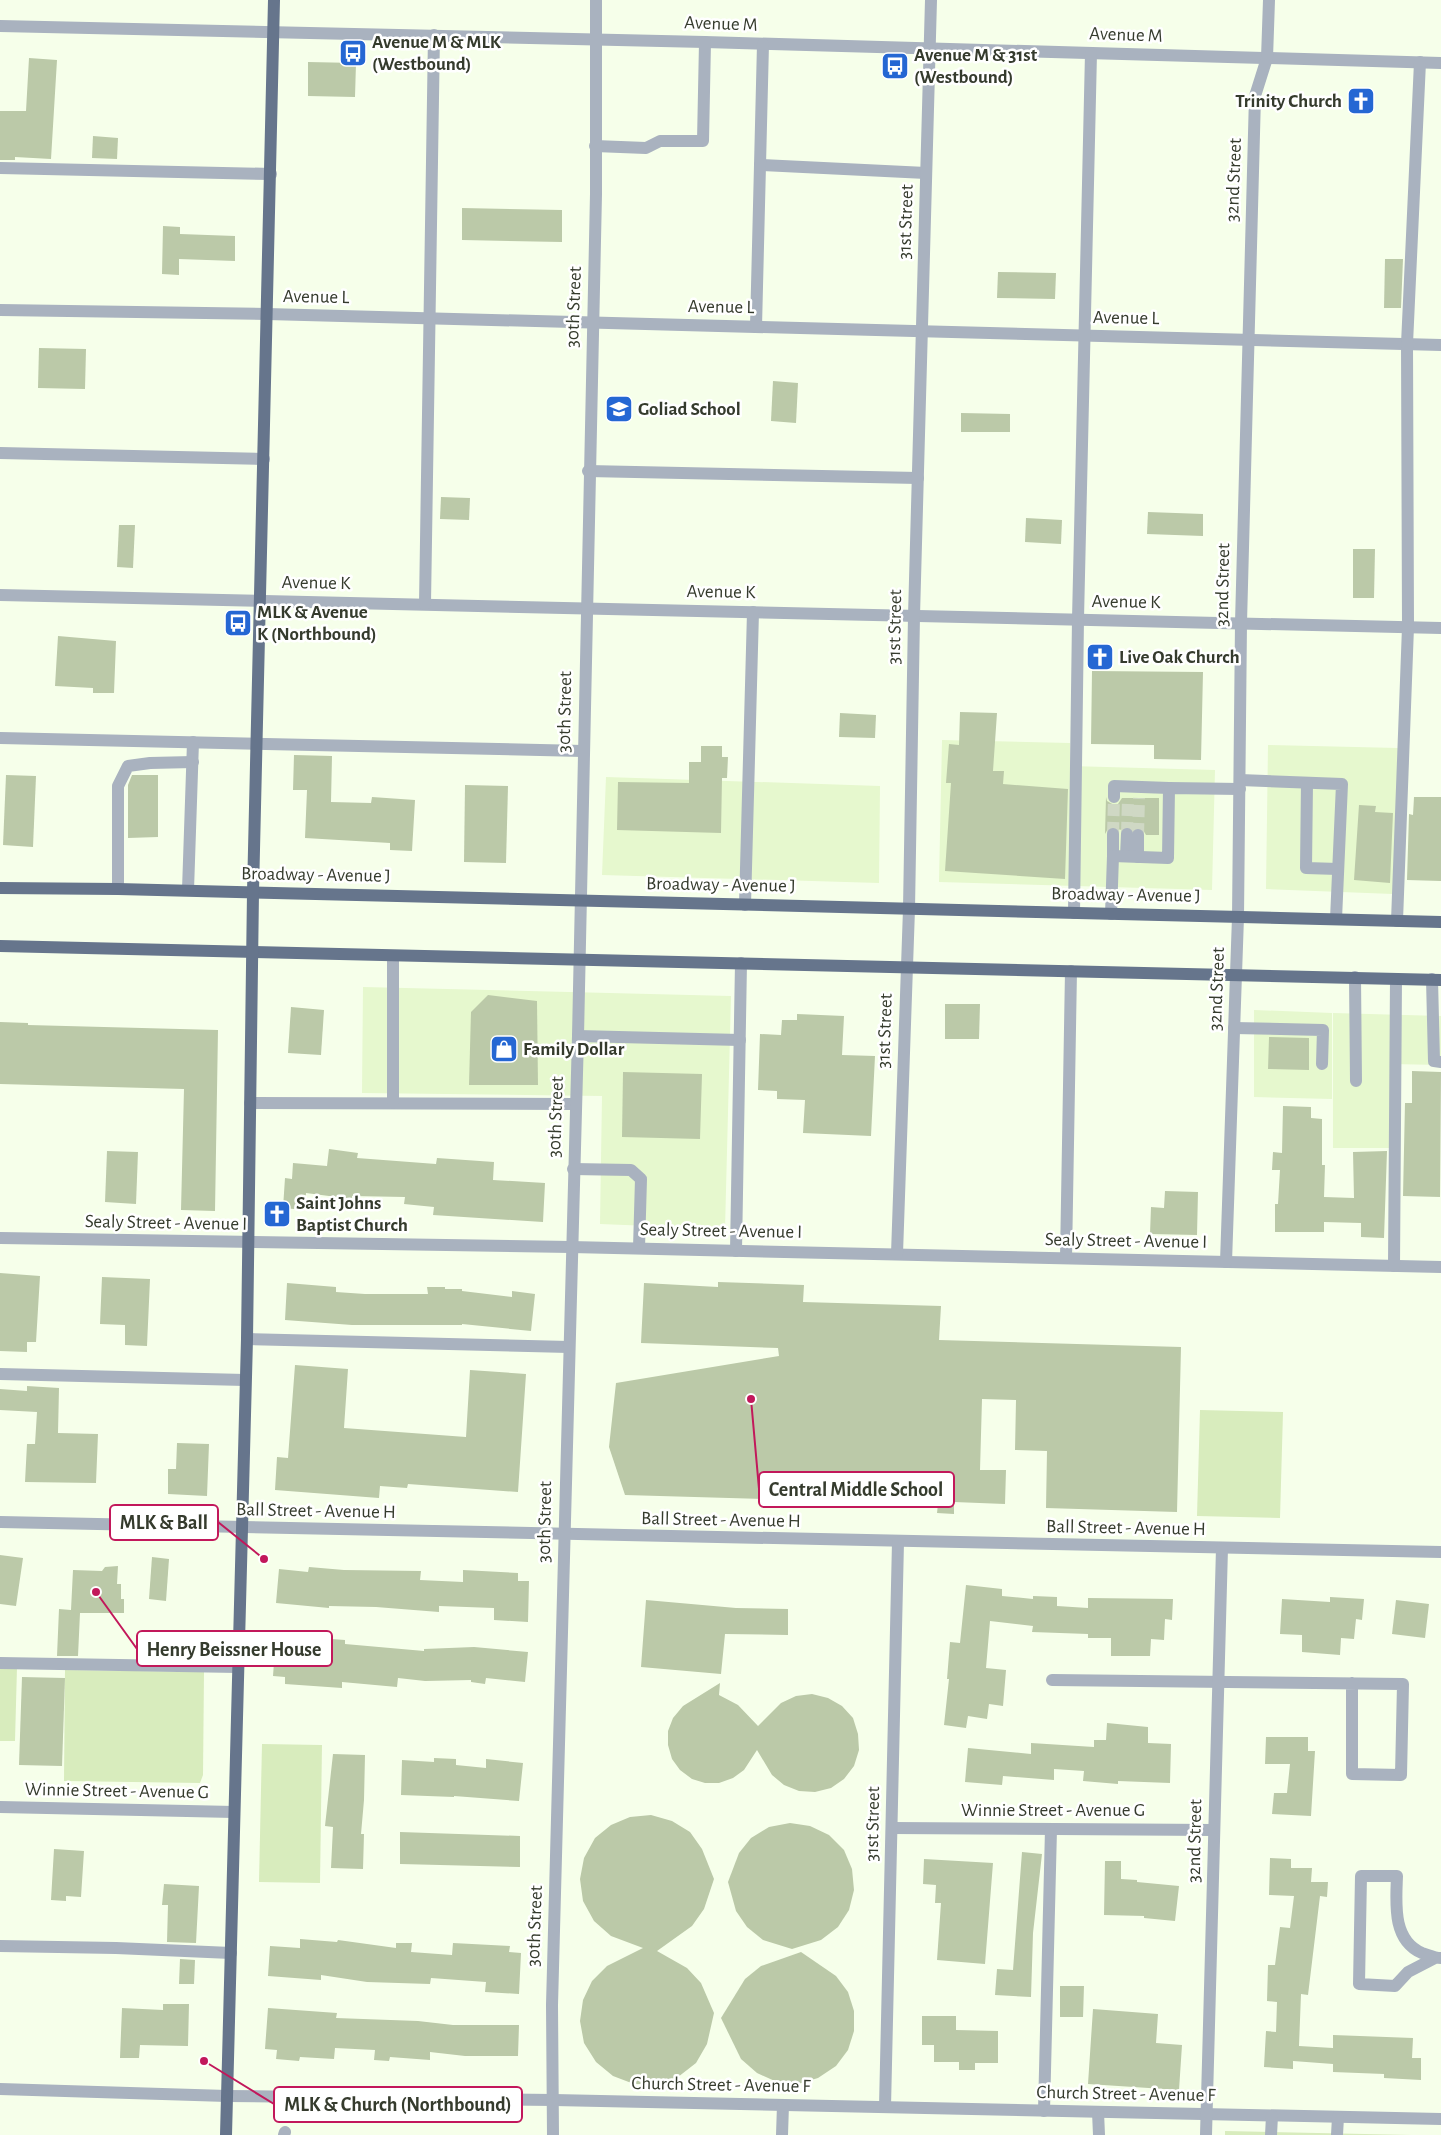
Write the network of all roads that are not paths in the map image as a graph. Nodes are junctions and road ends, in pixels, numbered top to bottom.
1 (274, 0) edge
2 (596, 0) edge
3 (930, 0) edge
4 (1269, 0) edge
5 (0, 26) edge
6 (274, 32) junction
7 (434, 35) junction
8 (596, 40) junction
9 (705, 42) junction
10 (763, 44) junction
11 (929, 48) junction
12 (1091, 53) junction
13 (1267, 58) junction
14 (1420, 62) junction
15 (1441, 63) edge
16 (596, 146) junction
17 (760, 165) junction
18 (0, 168) edge
19 (926, 173) junction
20 (270, 174) junction
21 (0, 310) edge
22 (267, 314) junction
23 (430, 318) junction
24 (592, 322) junction
25 (756, 327) junction
26 (922, 331) junction
27 (1083, 335) junction
28 (1248, 340) junction
29 (1407, 344) junction
30 (1441, 345) edge
31 (0, 453) edge
32 (264, 459) junction
33 (588, 471) junction
34 (918, 478) junction
35 (0, 595) edge
36 (259, 601) junction
37 (425, 604) junction
38 (586, 608) junction
39 (752, 612) junction
40 (914, 616) junction
41 (1078, 619) junction
42 (1241, 623) junction
43 (1408, 627) junction
44 (1441, 628) edge
45 (0, 738) edge
46 (193, 742) junction
47 (257, 744) junction
48 (583, 751) junction
49 (193, 762) junction
50 (1307, 782) junction
51 (1240, 785) junction
52 (1169, 788) junction
53 (1114, 798) dead end
54 (1113, 834) tunnel mouth
55 (1132, 835) tunnel mouth
56 (1113, 856) junction
57 (1132, 856) junction
58 (1338, 869) junction
59 (0, 888) edge
60 (118, 889) junction
61 (188, 890) junction
62 (253, 892) junction
63 (580, 900) junction
64 (745, 905) junction
65 (909, 909) junction
66 (1074, 913) junction
67 (1111, 914) junction
68 (1238, 917) junction
69 (1336, 919) junction
70 (1397, 921) junction
71 (1441, 922) edge
72 (0, 946) edge
73 (252, 953) junction
74 (393, 956) junction
75 (578, 960) junction
76 (741, 963) junction
77 (906, 966) junction
78 (1071, 971) junction
79 (1236, 975) junction
80 (1355, 978) junction
81 (1396, 979) junction
82 (1437, 980) edge
83 (1437, 1020) edge
84 (1234, 1028) junction
85 (578, 1036) junction
86 (740, 1040) junction
87 (1441, 1062) edge
88 (1322, 1064) dead end
89 (1356, 1081) dead end
90 (250, 1103) junction
91 (393, 1103) junction
92 (575, 1104) junction
93 (573, 1169) junction
94 (0, 1238) edge
95 (247, 1243) junction
96 (571, 1247) junction
97 (639, 1248) junction
98 (736, 1251) junction
99 (897, 1254) junction
100 (1066, 1258) junction
101 (1226, 1262) junction
102 (1394, 1266) junction
103 (1441, 1267) edge
104 (247, 1339) junction
105 (569, 1347) junction
106 (0, 1374) edge
107 (245, 1380) junction
108 (0, 1522) edge
109 (241, 1528) junction
110 (564, 1535) junction
111 (898, 1542) junction
112 (1222, 1548) junction
113 (1441, 1552) edge
114 (0, 1663) edge
115 (238, 1667) junction
116 (1052, 1680) dead end
117 (1218, 1681) junction
118 (1352, 1683) junction
119 (0, 1807) edge
120 (234, 1812) junction
121 (892, 1828) junction
122 (1050, 1829) junction
123 (1214, 1830) junction
124 (0, 1946) edge
125 (231, 1953) junction
126 (1438, 1958) edge
127 (0, 2089) edge
128 (227, 2096) junction
129 (554, 2100) junction
130 (783, 2105) junction
131 (885, 2107) junction
132 (1044, 2111) junction
133 (1098, 2112) junction
134 (1207, 2114) junction
135 (1272, 2116) junction
136 (1338, 2117) junction
137 (1441, 2119) edge
138 (226, 2135) edge
139 (554, 2135) edge
140 (782, 2135) edge
141 (1099, 2135) edge
142 (1206, 2135) edge
143 (1271, 2135) edge
144 (1337, 2135) edge

1 - 6 main road
2 - 8 street, 30th Street
3 - 11 street, 31st Street
4 - 13 street, 32nd Street
5 - 6 street, Avenue M
6 - 7 street, Avenue M
6 - 20 main road
7 - 8 street, Avenue M
7 - 23 street
8 - 9 street, Avenue M
8 - 16 street, 30th Street
9 - 10 street, Avenue M
9 - 16 street
10 - 11 street, Avenue M
10 - 17 street
11 - 12 street, Avenue M
11 - 19 street, 31st Street
12 - 13 street, Avenue M
12 - 27 street
13 - 14 street, Avenue M
13 - 28 street, 32nd Street
14 - 15 street, Avenue M
14 - 29 street
16 - 24 street, 30th Street
17 - 19 street
17 - 25 street
18 - 20 street
19 - 26 street, 31st Street
20 - 22 main road
21 - 22 street, Avenue L
22 - 23 street, Avenue L
22 - 32 main road
23 - 24 street, Avenue L
23 - 37 street
24 - 25 street, Avenue L
24 - 33 street, 30th Street
25 - 26 street, Avenue L
26 - 27 street, Avenue L
26 - 34 street, 31st Street
27 - 28 street, Avenue L
27 - 41 street
28 - 29 street, Avenue L
28 - 42 street, 32nd Street
29 - 30 street, Avenue L
29 - 43 street
31 - 32 street
32 - 36 main road
33 - 34 street
33 - 38 street, 30th Street
34 - 40 street, 31st Street
35 - 36 street, Avenue K
36 - 37 street, Avenue K
36 - 47 main road
37 - 38 street, Avenue K
38 - 39 street, Avenue K
38 - 48 street, 30th Street
39 - 40 street, Avenue K
39 - 64 street
40 - 41 street, Avenue K
40 - 65 street, 31st Street
41 - 42 street, Avenue K
41 - 66 street
42 - 43 street, Avenue K
42 - 51 street, 32nd Street
43 - 44 street, Avenue K
43 - 70 street
45 - 46 street
46 - 47 street
46 - 49 street
47 - 48 street
47 - 62 main road
48 - 63 street, 30th Street
49 - 60 street
49 - 61 street
50 - 51 street
50 - 58 street
50 - 58 street
51 - 52 street
51 - 68 street, 32nd Street
52 - 53 street
52 - 57 street
54 - 56 street
55 - 57 street
56 - 57 street
56 - 67 street
58 - 69 street
59 - 60 main road, Broadway - Avenue J
60 - 61 main road, Broadway - Avenue J
61 - 62 main road, Broadway - Avenue J
62 - 63 main road, Broadway - Avenue J
62 - 73 main road
63 - 64 main road, Broadway - Avenue J
63 - 75 street, 30th Street
64 - 65 main road, Broadway - Avenue J
65 - 66 main road, Broadway - Avenue J
65 - 77 street, 31st Street
66 - 67 main road, Broadway - Avenue J
67 - 68 main road, Broadway - Avenue J
68 - 69 main road, Broadway - Avenue J
68 - 79 street, 32nd Street
69 - 70 main road, Broadway - Avenue J
70 - 71 main road, Broadway - Avenue J
72 - 73 main road
73 - 74 main road
73 - 90 main road
74 - 75 main road
74 - 91 street
75 - 76 main road
75 - 85 street, 30th Street
76 - 77 main road
76 - 86 street
77 - 78 main road
77 - 99 street, 31st Street
78 - 79 main road
78 - 100 street
79 - 80 main road
79 - 84 street, 32nd Street
80 - 81 main road
80 - 89 street
81 - 82 main road
81 - 102 street
82 - 83 street
83 - 87 street
84 - 88 street
84 - 101 street, 32nd Street
85 - 86 street
85 - 92 street, 30th Street
86 - 98 street
90 - 91 street
90 - 95 main road
91 - 92 street
92 - 93 street, 30th Street
93 - 96 street, 30th Street
93 - 97 street
94 - 95 street, Sealy Street - Avenue I
95 - 96 street, Sealy Street - Avenue I
95 - 104 main road
96 - 97 street, Sealy Street - Avenue I
96 - 105 street, 30th Street
97 - 98 street, Sealy Street - Avenue I
98 - 99 street, Sealy Street - Avenue I
99 - 100 street, Sealy Street - Avenue I
100 - 101 street, Sealy Street - Avenue I
101 - 102 street, Sealy Street - Avenue I
102 - 103 street, Sealy Street - Avenue I
104 - 105 street
104 - 107 main road
105 - 110 street, 30th Street
106 - 107 street
107 - 109 main road
108 - 109 street, Ball Street - Avenue H
109 - 110 street, Ball Street - Avenue H
109 - 115 main road
110 - 111 street, Ball Street - Avenue H
110 - 129 street, 30th Street
111 - 112 street, Ball Street - Avenue H
111 - 121 street, 31st Street
112 - 113 street, Ball Street - Avenue H
112 - 117 street, 32nd Street
114 - 115 street
115 - 120 main road
116 - 117 street
117 - 118 street
117 - 123 street, 32nd Street
118 - 118 street
119 - 120 street, Winnie Street - Avenue G
120 - 125 main road
121 - 122 street, Winnie Street - Avenue G
121 - 131 street, 31st Street
122 - 123 street, Winnie Street - Avenue G
122 - 132 street
123 - 134 street, 32nd Street
124 - 125 street
125 - 128 main road
126 - 126 street
127 - 128 street, Church Street - Avenue F
128 - 129 street, Church Street - Avenue F
128 - 138 main road
129 - 130 street, Church Street - Avenue F
129 - 139 street, 30th Street
130 - 131 street, Church Street - Avenue F
130 - 140 street
131 - 132 street, Church Street - Avenue F
132 - 133 street, Church Street - Avenue F
133 - 134 street, Church Street - Avenue F
133 - 141 street
134 - 135 street, Church Street - Avenue F
134 - 142 street, 32nd Street
135 - 136 street, Church Street - Avenue F
135 - 143 street
136 - 137 street, Church Street - Avenue F
136 - 144 street

